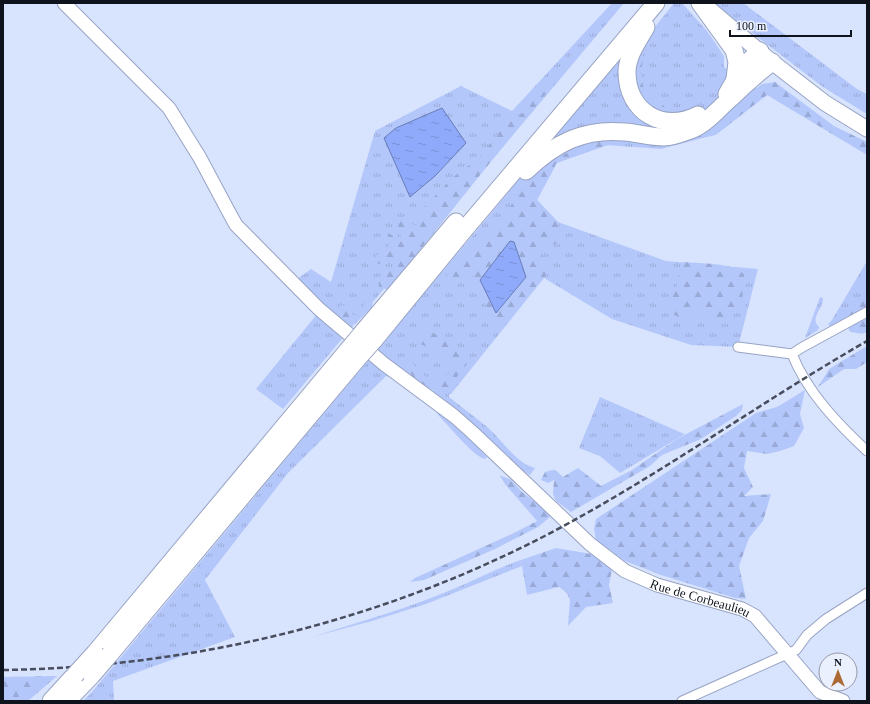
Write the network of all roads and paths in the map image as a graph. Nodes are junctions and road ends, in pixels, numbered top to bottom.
1 (64, 3) edge
2 (641, 3) edge
3 (656, 3) edge
4 (664, 3) edge
5 (701, 3) edge
6 (766, 56) junction
7 (735, 81) junction
8 (867, 129) edge
9 (464, 230) junction
10 (867, 312) edge
11 (362, 346) junction
12 (738, 348) dead end
13 (792, 354) junction
14 (867, 452) edge
15 (867, 594) edge
16 (103, 654) junction
17 (787, 654) junction
18 (827, 697) edge
19 (51, 701) edge
20 (67, 701) edge
21 (682, 701) edge

1 - 11 street, Rue de Corbeaulieu
2 - 11 highway
3 - 9 highway
4 - 7 highway
5 - 6 main road
5 - 7 highway
6 - 7 highway
6 - 8 main road
6 - 9 highway
9 - 11 highway
10 - 13 street
11 - 16 highway
11 - 17 street, Rue de Corbeaulieu
12 - 13 street
13 - 14 street
15 - 17 street
16 - 19 highway, bridge
16 - 20 highway, bridge
17 - 18 street, Rue de Corbeaulieu
17 - 21 street

